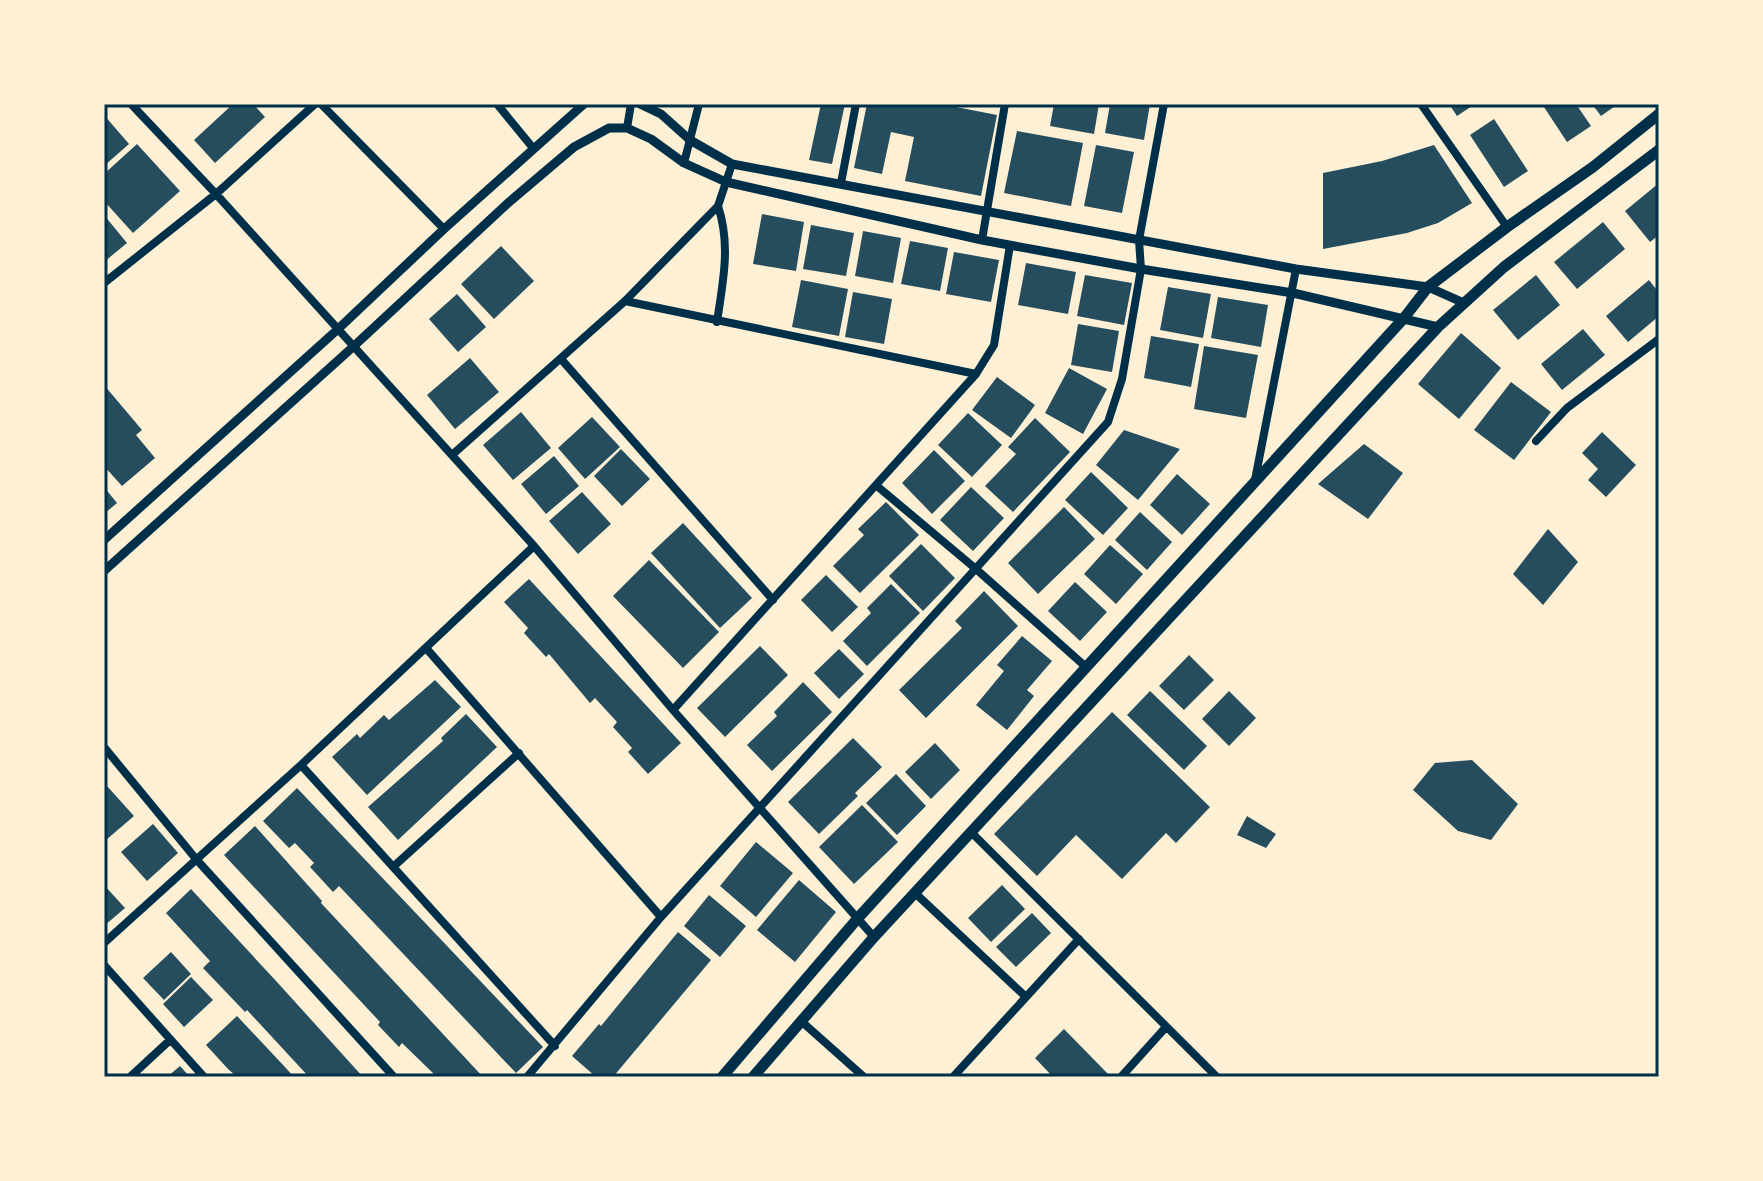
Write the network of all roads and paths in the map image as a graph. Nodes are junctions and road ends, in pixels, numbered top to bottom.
1 (131, 104) edge
2 (318, 104) edge
3 (497, 104) edge
4 (584, 104) edge
5 (631, 104) edge
6 (640, 104) edge
7 (699, 104) edge
8 (856, 104) edge
9 (994, 104) edge
10 (1164, 104) edge
11 (1421, 104) edge
12 (1005, 105) edge
13 (1659, 114) edge
14 (627, 128) junction
15 (690, 140) junction
16 (533, 148) junction
17 (1659, 150) edge
18 (684, 163) junction
19 (732, 164) junction
20 (726, 182) junction
21 (841, 183) junction
22 (216, 194) junction
23 (718, 206) junction
24 (988, 211) junction
25 (1507, 227) junction
26 (444, 229) junction
27 (982, 240) junction
28 (1139, 240) junction
29 (1010, 245) junction
30 (1141, 269) junction
31 (1296, 269) junction
32 (104, 283) edge
33 (1428, 287) junction
34 (1293, 293) junction
35 (625, 301) junction
36 (1464, 303) junction
37 (1404, 318) junction
38 (717, 322) junction
39 (1438, 327) junction
40 (337, 330) junction
41 (1659, 339) edge
42 (354, 346) junction
43 (561, 359) junction
44 (976, 374) junction
45 (1536, 441) dead end
46 (452, 455) junction
47 (1255, 481) junction
48 (877, 486) junction
49 (104, 540) edge
50 (534, 546) junction
51 (976, 569) junction
52 (104, 571) edge
53 (773, 600) junction
54 (426, 648) junction
55 (1086, 667) junction
56 (673, 710) junction
57 (104, 747) edge
58 (519, 753) junction
59 (108, 758) edge
60 (301, 765) junction
61 (760, 809) junction
62 (971, 832) junction
63 (196, 859) junction
64 (393, 867) junction
65 (915, 893) junction
66 (661, 917) junction
67 (858, 918) junction
68 (874, 937) junction
69 (1079, 939) junction
70 (104, 943) edge
71 (104, 965) edge
72 (1026, 997) junction
73 (801, 1021) junction
74 (1166, 1027) junction
75 (169, 1041) junction
76 (555, 1046) junction
77 (130, 1077) edge
78 (204, 1077) edge
79 (394, 1077) edge
80 (527, 1077) edge
81 (722, 1077) edge
82 (753, 1077) edge
83 (864, 1077) edge
84 (953, 1077) edge
85 (1121, 1077) edge
86 (1217, 1077) edge

1 - 22 street
2 - 22 street
2 - 26 street
3 - 16 street
4 - 16 street
5 - 14 street
6 - 15 street
7 - 15 street
8 - 21 street
9 - 12 street
10 - 28 street
11 - 25 street
12 - 24 street
13 - 25 main road
14 - 18 street
14 - 42 street
15 - 18 street
15 - 19 street
16 - 26 street
17 - 36 main road
18 - 20 street
19 - 20 street
19 - 21 street
20 - 23 street
20 - 27 street
21 - 24 street
22 - 32 street
22 - 40 street
23 - 35 street
23 - 38 street
24 - 27 street
24 - 28 street
25 - 33 main road
26 - 40 street
27 - 29 street
28 - 30 street
28 - 31 street
29 - 30 street
29 - 44 street
30 - 34 street
30 - 51 street
31 - 33 street
31 - 34 street
33 - 36 street
33 - 37 main road
34 - 37 street
34 - 47 street
35 - 38 street
35 - 43 street
36 - 39 main road
37 - 39 street
37 - 47 main road
38 - 44 street
39 - 62 main road
40 - 42 street
40 - 49 street
41 - 45 street
42 - 46 street
42 - 52 street
43 - 46 street
43 - 53 street
44 - 48 street
46 - 50 street
47 - 55 main road
48 - 51 street
48 - 53 street
50 - 54 street
50 - 56 street
51 - 55 street
51 - 61 street
53 - 56 street
54 - 58 street
54 - 60 street
55 - 67 main road
56 - 61 street
57 - 59 street
58 - 64 street
58 - 66 street
59 - 63 street
60 - 63 street
60 - 64 street
61 - 66 street
61 - 67 street
62 - 65 main road
62 - 69 street
63 - 70 street
63 - 79 street
64 - 76 street
65 - 68 main road
65 - 72 street
66 - 76 street
67 - 68 street
67 - 81 main road
68 - 73 main road
69 - 72 street
69 - 74 street
71 - 75 street
72 - 84 street
73 - 82 main road
73 - 83 street
74 - 85 street
74 - 86 street
75 - 77 street
75 - 78 street
76 - 80 street

